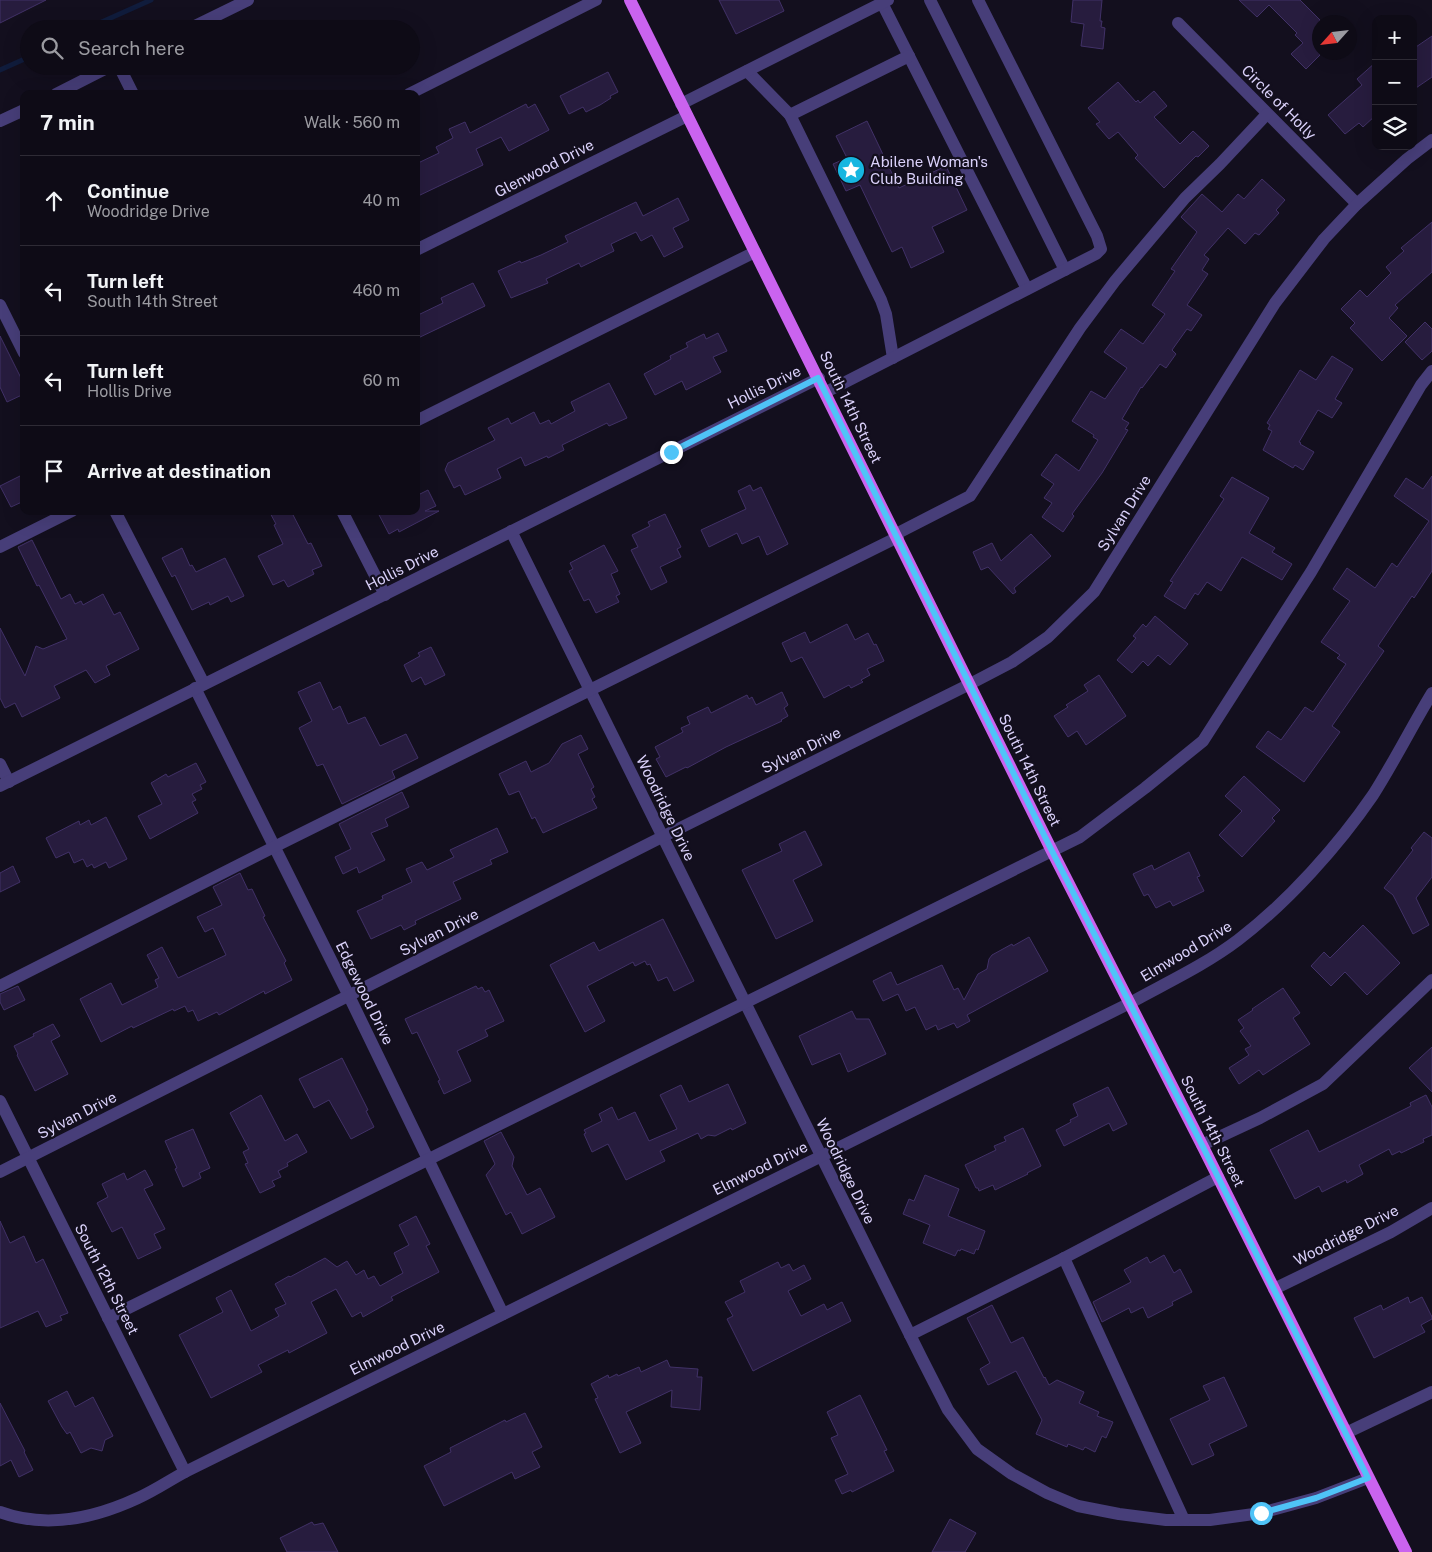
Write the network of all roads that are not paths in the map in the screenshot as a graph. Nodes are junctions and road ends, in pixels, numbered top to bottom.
1 (248, 0) edge
2 (596, 0) edge
3 (630, 0) edge
4 (930, 0) edge
5 (978, 0) edge
6 (885, 1) edge
7 (207, 20) edge
8 (1178, 23) dead end
9 (909, 56) junction
10 (747, 71) junction
11 (93, 75) edge
12 (124, 75) edge
13 (64, 90) edge
14 (131, 90) edge
15 (417, 90) edge
16 (684, 110) junction
17 (20, 112) edge
18 (1267, 114) junction
19 (790, 115) junction
20 (0, 121) edge
21 (1432, 140) edge
22 (1356, 204) junction
23 (420, 248) edge
24 (755, 252) junction
25 (1065, 270) junction
26 (1027, 289) junction
27 (0, 306) edge
28 (3, 320) edge
29 (20, 346) edge
30 (893, 358) junction
31 (1432, 371) edge
32 (818, 378) junction
33 (826, 392) junction
34 (420, 419) edge
35 (64, 515) edge
36 (116, 515) edge
37 (344, 515) edge
38 (511, 531) junction
39 (897, 536) junction
40 (0, 547) edge
41 (385, 595) junction
42 (970, 684) junction
43 (199, 686) junction
44 (590, 691) junction
45 (1432, 693) edge
46 (0, 764) edge
47 (4, 784) edge
48 (662, 837) junction
49 (274, 847) junction
50 (1052, 851) junction
51 (1432, 980) edge
52 (0, 986) edge
53 (349, 996) junction
54 (1130, 1003) junction
55 (745, 1004) junction
56 (0, 1101) edge
57 (1202, 1145) junction
58 (820, 1156) junction
59 (28, 1158) junction
60 (428, 1160) junction
61 (0, 1172) edge
62 (1218, 1177) junction
63 (1432, 1208) edge
64 (1064, 1258) junction
65 (1274, 1289) junction
66 (503, 1314) junction
67 (108, 1318) junction
68 (910, 1336) junction
69 (1432, 1392) edge
70 (1346, 1433) junction
71 (185, 1472) junction
72 (1368, 1478) junction
73 (0, 1512) edge
74 (1184, 1520) junction
75 (1406, 1552) edge

1 - 7 street
2 - 15 street
3 - 16 main road, South 14th Street
4 - 25 street
5 - 25 street
6 - 9 street
6 - 10 street, Glenwood Drive
8 - 18 street, Circle of Holly
9 - 19 street
9 - 26 street
10 - 16 street, Glenwood Drive
10 - 19 street
11 - 13 street
12 - 14 street
16 - 23 street, Glenwood Drive
16 - 24 main road, South 14th Street
17 - 20 street
18 - 22 street, Circle of Holly
18 - 39 street
19 - 30 street
21 - 22 street, Sylvan Drive
22 - 42 street, Sylvan Drive
24 - 32 main road, South 14th Street
24 - 34 street
25 - 26 street
26 - 30 street
27 - 28 street
28 - 29 street
30 - 33 street
31 - 50 street
32 - 33 main road, South 14th Street
32 - 38 street, Hollis Drive
33 - 39 main road, South 14th Street
35 - 40 street
36 - 43 street, Edgewood Drive
37 - 41 street
38 - 41 street, Hollis Drive
38 - 44 street, Woodridge Drive
39 - 42 main road, South 14th Street
39 - 44 street
41 - 43 street, Hollis Drive
42 - 48 street, Sylvan Drive
42 - 50 main road, South 14th Street
43 - 47 street, Hollis Drive
43 - 49 street, Edgewood Drive
44 - 48 street, Woodridge Drive
44 - 49 street
45 - 54 street, Elmwood Drive
46 - 47 street
48 - 53 street, Sylvan Drive
48 - 55 street, Woodridge Drive
49 - 52 street
49 - 53 street, Edgewood Drive
50 - 54 main road, South 14th Street
50 - 55 street
51 - 57 street
53 - 59 street, Sylvan Drive
53 - 60 street, Edgewood Drive
54 - 57 main road, South 14th Street
54 - 58 street, Elmwood Drive
55 - 58 street, Woodridge Drive
55 - 60 street
56 - 59 street, South 12th Street
57 - 62 main road, South 14th Street
58 - 66 street, Elmwood Drive
58 - 68 street, Woodridge Drive
59 - 61 street, Sylvan Drive
59 - 67 street, South 12th Street
60 - 66 street, Edgewood Drive
60 - 67 street
62 - 64 street
62 - 65 main road, South 14th Street
63 - 65 street, Woodridge Drive
64 - 68 street
64 - 74 street
65 - 70 main road, South 14th Street
66 - 71 street, Elmwood Drive
67 - 71 street, South 12th Street
68 - 74 street, Woodridge Drive
69 - 70 street
70 - 72 main road, South 14th Street
71 - 73 street, Elmwood Drive
72 - 74 street, Woodridge Drive
72 - 75 main road, South 14th Street

